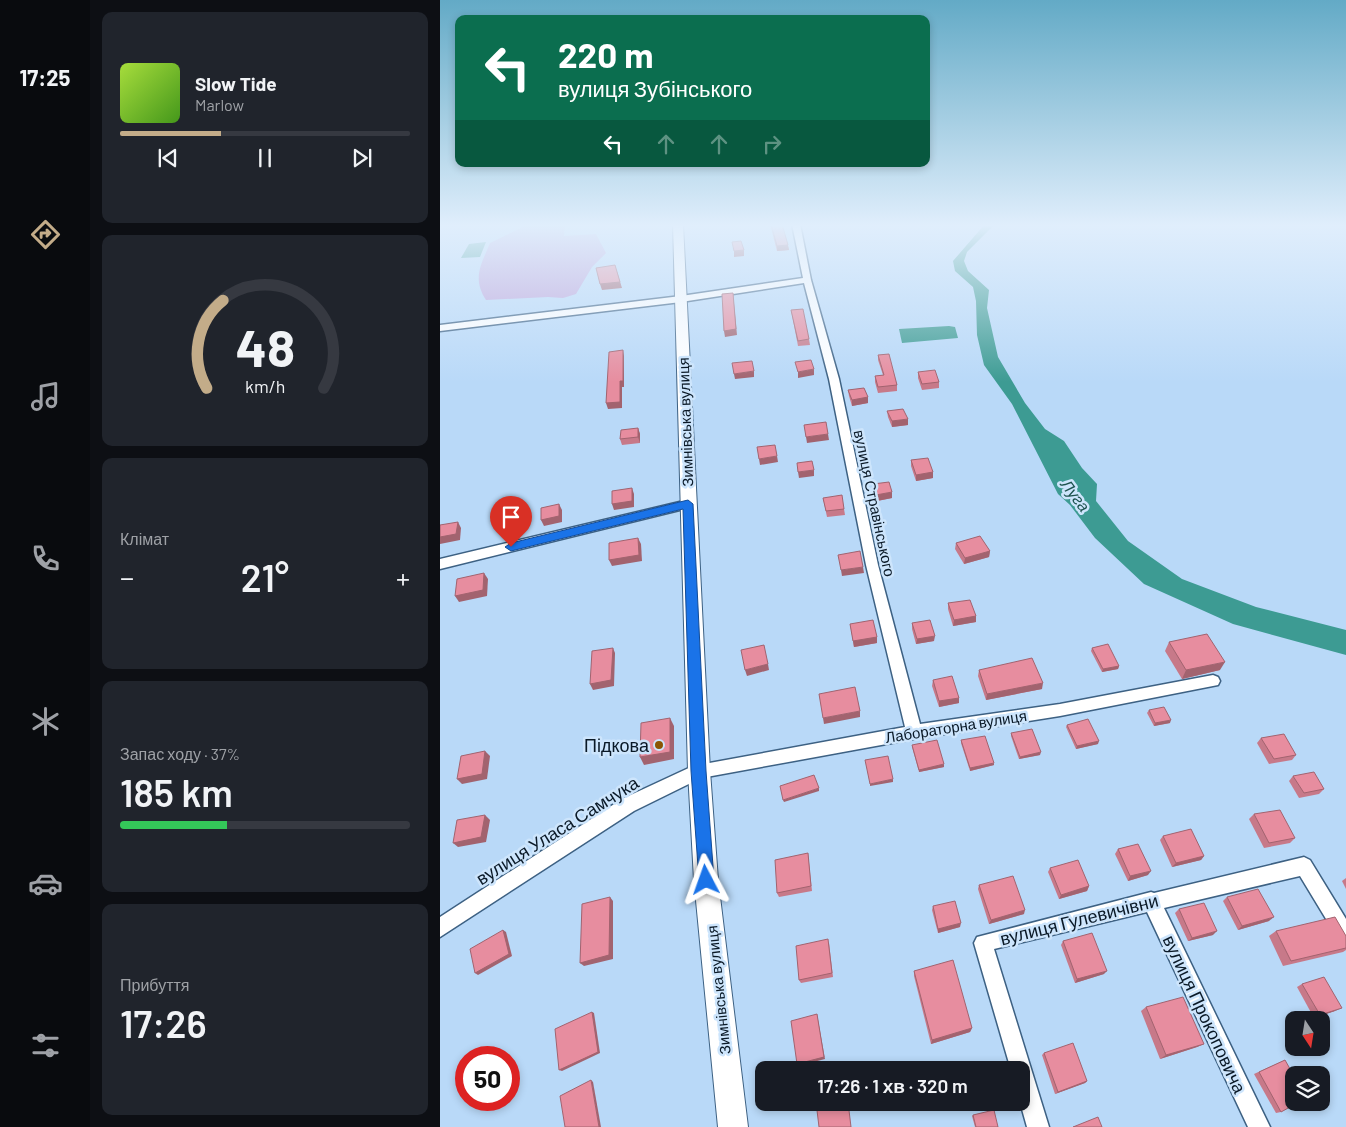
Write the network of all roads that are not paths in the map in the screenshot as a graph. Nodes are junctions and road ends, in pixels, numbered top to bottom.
1 (680, 277) edge
2 (807, 278) joint
3 (681, 299) junction
4 (440, 328) edge
5 (688, 504) junction
6 (440, 564) edge
7 (1213, 681) dead end
8 (914, 732) junction
9 (699, 771) junction
10 (1151, 901) junction
11 (440, 928) edge
12 (1346, 936) edge
13 (734, 1127) edge
14 (1038, 1127) edge
15 (1258, 1127) edge

1 - 3 main road, Зимнівська вулиця
2 - 3 street
2 - 8 street, вулиця Стравінського
3 - 4 street
3 - 5 main road, Зимнівська вулиця
5 - 6 street
5 - 9 main road, Зимнівська вулиця
7 - 8 street, Лабораторна вулиця
8 - 9 street, Лабораторна вулиця
9 - 11 street, вулиця Уласа Самчука
9 - 13 main road, Зимнівська вулиця
10 - 12 street, вулиця Гулевичівни
10 - 14 street, вулиця Гулевичівни
10 - 15 street, вулиця Прокоповича

